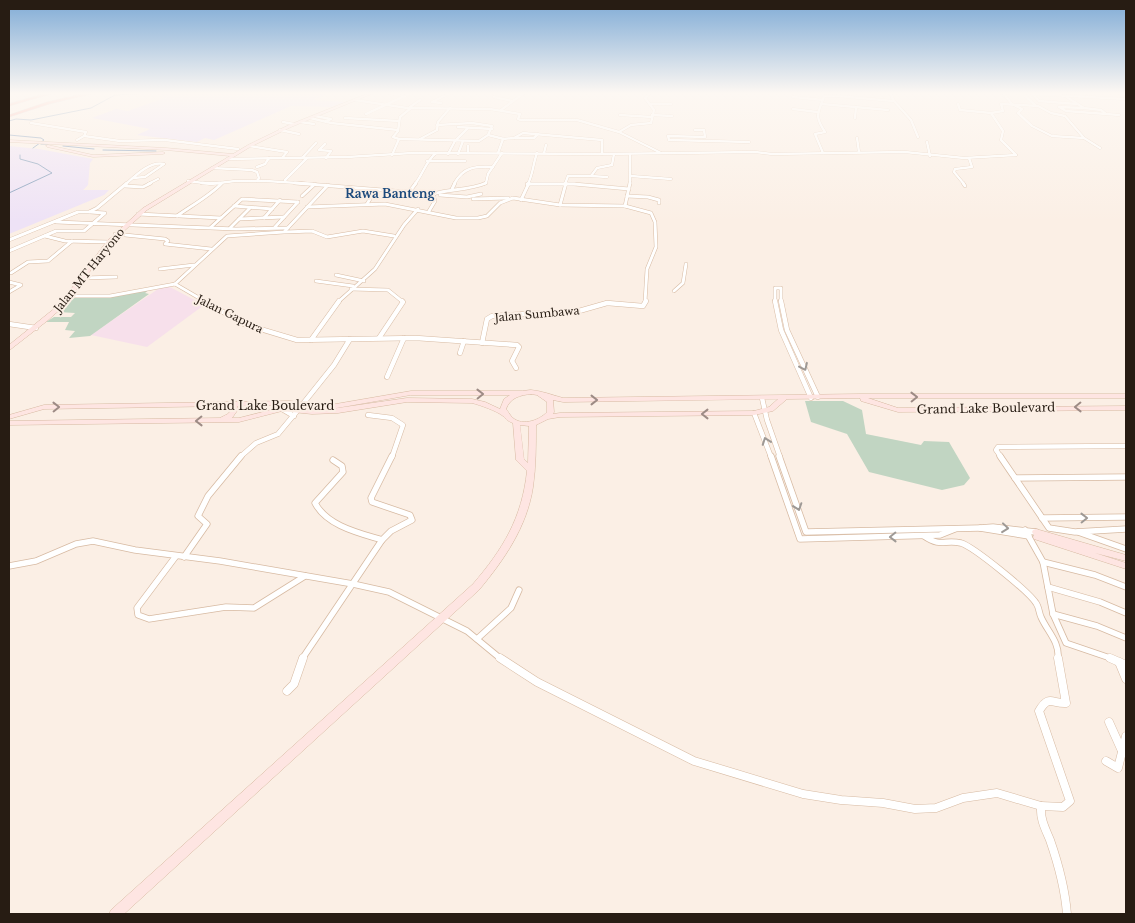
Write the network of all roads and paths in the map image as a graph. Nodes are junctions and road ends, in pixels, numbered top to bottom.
1 (84, 136) joint
2 (263, 136) edge
3 (268, 136) edge
4 (394, 136) edge
5 (426, 136) edge
6 (460, 136) edge
7 (487, 136) edge
8 (494, 136) edge
9 (536, 136) edge
10 (560, 136) edge
11 (628, 136) edge
12 (668, 136) edge
13 (671, 136) edge
14 (816, 136) edge
15 (1002, 136) edge
16 (1054, 136) edge
17 (705, 137) joint
18 (504, 138) junction
19 (857, 138) dead end
20 (1084, 138) joint
21 (399, 139) junction
22 (420, 140) junction
23 (708, 140) junction
24 (455, 141) junction
25 (463, 141) junction
26 (717, 141) junction
27 (9, 142) edge
28 (78, 142) junction
29 (748, 142) dead end
30 (927, 142) dead end
31 (34, 143) junction
32 (316, 143) dead end
33 (325, 144) dead end
34 (546, 145) dead end
35 (249, 146) junction
36 (468, 146) dead end
37 (481, 146) dead end
38 (1100, 148) dead end
39 (238, 149) junction
40 (70, 152) junction
41 (720, 152) junction
42 (859, 152) junction
43 (209, 153) junction
44 (436, 153) junction
45 (480, 153) junction
46 (500, 153) junction
47 (537, 153) junction
48 (544, 153) junction
49 (662, 153) junction
50 (823, 153) junction
51 (448, 154) junction
52 (458, 154) junction
53 (468, 154) junction
54 (602, 154) junction
55 (614, 154) junction
56 (630, 154) junction
57 (392, 155) junction
58 (229, 156) junction
59 (930, 156) junction
60 (269, 158) junction
61 (282, 158) junction
62 (302, 158) junction
63 (307, 158) junction
64 (326, 158) junction
65 (969, 158) junction
66 (427, 161) junction
67 (465, 161) dead end
68 (217, 162) junction
69 (257, 167) dead end
70 (493, 167) junction
71 (212, 168) junction
72 (591, 176) junction
73 (631, 176) junction
74 (608, 177) dead end
75 (134, 178) junction
76 (158, 179) dead end
77 (671, 179) dead end
78 (257, 181) junction
79 (188, 182) junction
80 (286, 182) junction
81 (222, 183) junction
82 (315, 184) junction
83 (527, 184) junction
84 (565, 184) junction
85 (328, 185) junction
86 (125, 186) junction
87 (966, 186) dead end
88 (452, 189) junction
89 (629, 189) junction
90 (410, 191) junction
91 (170, 192) junction
92 (373, 194) dead end
93 (433, 194) junction
94 (440, 194) junction
95 (482, 194) dead end
96 (302, 196) dead end
97 (627, 196) junction
98 (509, 198) junction
99 (473, 199) dead end
100 (280, 200) junction
101 (434, 200) junction
102 (521, 200) junction
103 (106, 201) junction
104 (659, 203) dead end
105 (366, 204) junction
106 (560, 205) junction
107 (234, 206) junction
108 (625, 206) junction
109 (250, 208) junction
110 (307, 208) junction
111 (272, 209) junction
112 (418, 209) junction
113 (80, 212) junction
114 (89, 212) junction
115 (429, 212) junction
116 (138, 214) junction
117 (176, 216) junction
118 (221, 218) junction
119 (264, 218) junction
120 (284, 218) junction
121 (239, 219) junction
122 (56, 222) junction
123 (94, 223) junction
124 (127, 224) junction
125 (211, 227) junction
126 (274, 227) junction
127 (230, 228) junction
128 (288, 228) junction
129 (284, 232) junction
130 (116, 234) junction
131 (44, 236) junction
132 (394, 236) junction
133 (9, 240) edge
134 (72, 241) junction
135 (109, 242) junction
136 (165, 244) junction
137 (159, 248) dead end
138 (211, 249) junction
139 (9, 251) edge
140 (686, 264) dead end
141 (194, 265) junction
142 (160, 270) dead end
143 (11, 273) dead end
144 (336, 275) dead end
145 (116, 277) dead end
146 (84, 278) junction
147 (316, 281) dead end
148 (364, 281) junction
149 (9, 282) edge
150 (175, 284) junction
151 (352, 288) junction
152 (674, 290) dead end
153 (9, 292) edge
154 (70, 296) junction
155 (776, 317) junction
156 (783, 317) junction
157 (9, 324) edge
158 (36, 328) junction
159 (379, 338) junction
160 (404, 338) junction
161 (350, 339) junction
162 (311, 340) junction
163 (464, 342) junction
164 (482, 342) junction
165 (786, 342) junction
166 (793, 342) junction
167 (9, 348) edge
168 (460, 354) dead end
169 (516, 368) dead end
170 (387, 377) dead end
171 (522, 393) junction
172 (545, 396) junction
173 (1126, 396) edge
174 (848, 397) junction
175 (898, 397) junction
176 (762, 398) junction
177 (784, 398) junction
178 (815, 398) junction
179 (230, 404) junction
180 (257, 404) junction
181 (1126, 408) edge
182 (298, 410) junction
183 (898, 410) junction
184 (766, 411) junction
185 (754, 413) junction
186 (505, 414) junction
187 (256, 415) junction
188 (368, 415) dead end
189 (9, 417) edge
190 (548, 417) junction
191 (221, 420) junction
192 (516, 422) junction
193 (533, 423) junction
194 (9, 424) edge
195 (1126, 446) edge
196 (334, 460) dead end
197 (781, 460) junction
198 (773, 461) junction
199 (531, 470) junction
200 (1126, 477) edge
201 (1015, 478) junction
202 (1126, 517) edge
203 (1042, 518) junction
204 (958, 528) junction
205 (1126, 529) edge
206 (874, 530) junction
207 (1072, 531) junction
208 (806, 532) junction
209 (1032, 534) junction
210 (924, 536) junction
211 (877, 537) junction
212 (800, 539) junction
213 (382, 540) junction
214 (1126, 548) edge
215 (176, 556) junction
216 (184, 557) junction
217 (1126, 558) edge
218 (1043, 562) junction
219 (9, 566) edge
220 (1126, 566) edge
221 (305, 576) junction
222 (353, 584) junction
223 (1126, 587) edge
224 (1048, 588) junction
225 (519, 590) dead end
226 (1126, 613) edge
227 (1053, 614) junction
228 (441, 619) junction
229 (1126, 638) edge
230 (477, 639) junction
231 (1119, 662) junction
232 (1126, 665) edge
233 (1126, 679) edge
234 (287, 691) dead end
235 (1109, 722) dead end
236 (1126, 736) edge
237 (1122, 751) junction
238 (1106, 762) dead end
239 (1041, 806) junction
240 (115, 914) edge
241 (1067, 914) edge

1 - 28 street
1 - 39 street
2 - 39 street, Jalan MT Haryono
3 - 35 street, Jalan MT Haryono
4 - 21 street
5 - 22 street
6 - 24 street
7 - 25 street
8 - 18 street
9 - 18 street
10 - 54 street
11 - 49 street
12 - 23 street
13 - 17 street
14 - 50 street
15 - 65 street
16 - 20 street
17 - 23 street
18 - 46 street
19 - 42 street
20 - 38 street
21 - 22 street
21 - 57 street
22 - 24 street
23 - 26 street
24 - 25 street
24 - 51 street
25 - 52 street
26 - 29 street
26 - 41 street
27 - 31 street
28 - 31 street
28 - 40 street
28 - 43 street
30 - 59 street
31 - 40 street
32 - 62 street
33 - 64 street
34 - 48 street
35 - 58 street, Jalan MT Haryono
35 - 61 street
36 - 53 street
37 - 45 street
39 - 43 street
39 - 58 street, Jalan MT Haryono
40 - 43 street
41 - 49 street
41 - 50 street
42 - 50 street
42 - 59 street
43 - 58 street
43 - 68 street
44 - 51 street
44 - 57 street
44 - 66 street
45 - 46 street
45 - 53 street
46 - 47 street
46 - 70 street
47 - 48 street
47 - 83 street
48 - 54 street
49 - 56 street
51 - 52 street
52 - 53 street
54 - 55 street
55 - 56 street
55 - 72 street
56 - 73 street
57 - 64 street
58 - 60 street
58 - 68 street, Jalan MT Haryono
58 - 71 street, Jalan MT Haryono
59 - 65 street
60 - 61 street
60 - 69 street
61 - 62 street
62 - 63 street
63 - 64 street
63 - 80 street
65 - 87 street
66 - 67 street
66 - 90 street
68 - 91 street, Jalan MT Haryono
70 - 88 street
70 - 88 street
71 - 78 street
71 - 79 street, Jalan MT Haryono
72 - 74 street
72 - 84 street
73 - 77 street
73 - 89 street
75 - 75 street
75 - 86 street
76 - 86 street
78 - 80 street
78 - 81 street
79 - 81 street
79 - 91 street, Jalan MT Haryono
80 - 82 street
81 - 117 street
82 - 85 street
82 - 96 street
83 - 84 street
83 - 102 street
84 - 89 street
84 - 106 street
85 - 90 street
85 - 110 street
86 - 103 street
88 - 94 street
89 - 97 street
90 - 93 street
91 - 116 street, Jalan MT Haryono
92 - 105 street
93 - 94 street
93 - 101 street
94 - 95 street
94 - 101 street
97 - 104 street
97 - 108 street
98 - 99 street
98 - 102 street
98 - 115 street
100 - 107 street
100 - 111 street
100 - 120 street
101 - 115 street
102 - 106 street
103 - 113 street
103 - 114 street
105 - 110 street
105 - 112 street
106 - 108 street
107 - 109 street
107 - 118 street
108 - 164 street, Jalan Sumbawa
109 - 111 street
109 - 121 street
110 - 128 street
111 - 119 street
112 - 115 street
112 - 132 street
113 - 114 street
113 - 122 street
114 - 123 street
116 - 117 street
116 - 124 street, Jalan MT Haryono
117 - 118 street
118 - 125 street
119 - 120 street
119 - 121 street
120 - 126 street
121 - 127 street
122 - 123 street
122 - 133 street
123 - 124 street
123 - 131 street
124 - 125 street
124 - 130 street, Jalan MT Haryono
125 - 127 street
126 - 127 street
126 - 128 street
128 - 129 street
129 - 132 street
129 - 138 street
130 - 135 street, Jalan MT Haryono
130 - 136 street
131 - 134 street
131 - 139 street
132 - 148 street
134 - 135 street
134 - 143 street
135 - 146 street, Jalan MT Haryono
136 - 137 street
136 - 138 street
138 - 141 street
140 - 152 street
141 - 142 street
141 - 150 street
144 - 148 street
145 - 146 street
146 - 154 street, Jalan MT Haryono
147 - 151 street
148 - 151 street
149 - 153 street
150 - 154 street
150 - 162 street, Jalan Gapura
151 - 159 street
151 - 162 street
154 - 158 street, Jalan MT Haryono
155 - 156 street
155 - 156 street
155 - 165 street
156 - 166 street
157 - 158 street
158 - 167 street, Jalan MT Haryono
159 - 160 street, Jalan Gapura
159 - 161 street, Jalan Gapura
160 - 163 street, Jalan Gapura
160 - 170 street
161 - 162 street, Jalan Gapura
161 - 182 street
163 - 164 street, Jalan Gapura
163 - 168 street
164 - 169 street, Jalan Gapura
165 - 166 street
165 - 178 street
166 -> 178 street
171 - 172 street
182 -> 171 street, Grand Lake Boulevard
171 - 186 street
172 -> 176 street, Grand Lake Boulevard
172 - 190 street
175 -> 173 street, Grand Lake Boulevard
174 - 175 street, Grand Lake Boulevard
174 - 178 street, Grand Lake Boulevard
174 - 183 street, Grand Lake Boulevard
175 - 183 street
176 - 177 street, Grand Lake Boulevard
176 - 184 street
177 - 178 street, Grand Lake Boulevard
177 - 184 street
179 - 180 street, Grand Lake Boulevard
189 -> 179 street, Grand Lake Boulevard
179 - 191 street
180 - 182 street, Grand Lake Boulevard
180 - 187 street
181 -> 183 street, Grand Lake Boulevard
182 - 186 street, Grand Lake Boulevard
182 - 187 street, Grand Lake Boulevard
182 - 216 street
184 - 185 street
184 - 197 street
185 -> 190 street
198 -> 185 street
186 - 192 street
187 - 191 street, Grand Lake Boulevard
188 - 213 street
190 - 193 street
191 -> 194 street, Grand Lake Boulevard
192 - 193 street
192 - 199 street
193 - 199 street
195 - 201 street
196 - 213 street
197 - 198 street
197 -> 208 street
198 - 212 street
199 - 228 street
200 - 201 street
201 - 203 street
203 -> 202 street
203 - 207 street
204 - 206 street
204 - 209 street
204 - 210 street
205 - 207 street
206 - 208 street
206 - 211 street
207 - 214 street
208 - 212 street
209 - 217 street
209 - 218 street
209 - 220 street
210 -> 211 street
210 - 239 street
211 - 212 street
213 - 222 street
215 - 216 street
215 - 219 street
215 - 221 street
216 - 221 street
218 - 223 street
218 - 224 street
221 - 222 street
222 - 228 street
222 - 234 street
224 - 226 street
224 - 227 street
225 - 230 street
227 - 229 street
227 - 231 street
228 - 230 street
228 - 240 street
230 - 239 street
231 - 232 street
231 - 233 street
235 - 237 street
236 - 237 street
237 - 238 street
239 - 241 street

